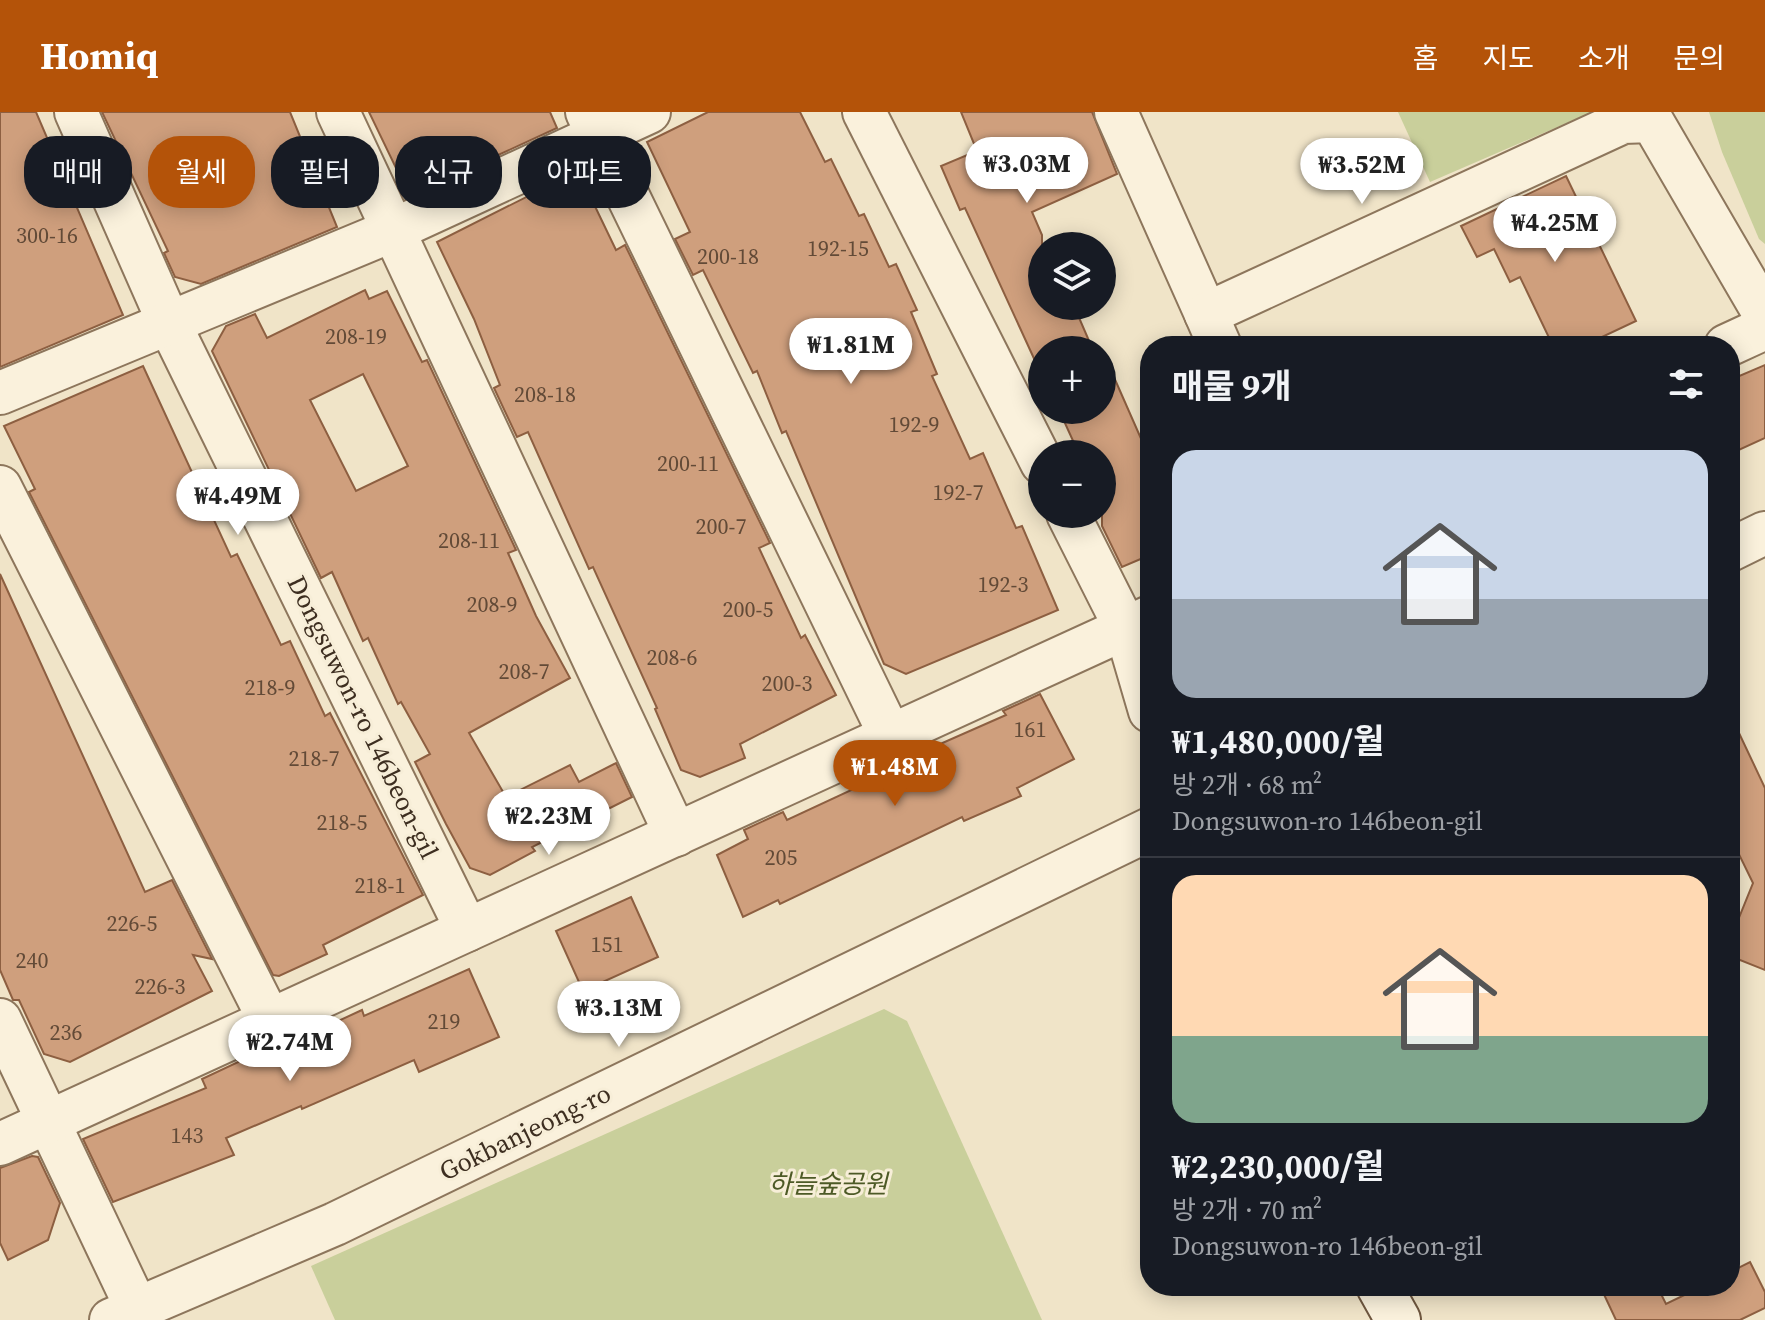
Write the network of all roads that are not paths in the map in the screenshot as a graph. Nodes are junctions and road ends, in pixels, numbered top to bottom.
1 (76, 112) edge
2 (338, 112) edge
3 (649, 112) edge
4 (864, 112) edge
5 (1116, 112) edge
6 (592, 124) edge
7 (391, 231) junction
8 (1765, 315) edge
9 (169, 323) junction
10 (1765, 328) edge
11 (1213, 330) edge
12 (1740, 340) edge
13 (0, 393) edge
14 (1030, 440) edge
15 (0, 487) edge
16 (1077, 528) edge
17 (1765, 533) edge
18 (1740, 545) edge
19 (1138, 623) edge
20 (891, 737) junction
21 (1140, 834) edge
22 (676, 835) junction
23 (467, 930) junction
24 (269, 1019) junction
25 (0, 1020) edge
26 (48, 1122) junction
27 (0, 1144) edge
28 (1385, 1296) edge
29 (124, 1314) edge
30 (1398, 1320) edge

1 - 9 street, Dongsuwon-ro 146beon-gil
2 - 7 street
3 - 6 street
4 - 14 street
5 - 11 street
6 - 7 street
6 - 20 street
7 - 9 street
7 - 22 street
8 - 11 street
9 - 13 street
9 - 23 street, Dongsuwon-ro 146beon-gil
10 - 12 street
15 - 24 street
16 - 19 street
17 - 18 street
19 - 20 street
20 - 22 street
21 - 29 street, Gokbanjeong-ro
22 - 23 street
23 - 24 street
24 - 26 street
25 - 26 street
26 - 27 street
26 - 29 street
28 - 30 street

